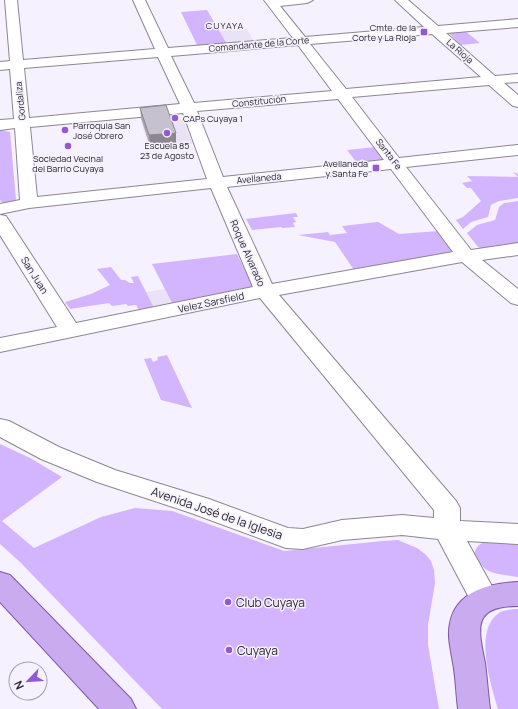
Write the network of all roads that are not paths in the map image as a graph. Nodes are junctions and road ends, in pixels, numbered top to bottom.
1 (11, 0) edge
2 (139, 0) edge
3 (307, 0) edge
4 (401, 0) edge
5 (271, 1) edge
6 (518, 22) edge
7 (434, 30) junction
8 (301, 41) junction
9 (163, 52) junction
10 (16, 64) junction
11 (0, 66) edge
12 (518, 78) edge
13 (494, 81) junction
14 (341, 93) junction
15 (518, 104) edge
16 (189, 109) junction
17 (22, 124) junction
18 (0, 125) edge
19 (518, 150) edge
20 (396, 163) junction
21 (217, 183) junction
22 (29, 203) junction
23 (0, 209) edge
24 (0, 220) edge
25 (518, 249) edge
26 (466, 256) junction
27 (265, 292) junction
28 (518, 299) edge
29 (70, 331) junction
30 (0, 346) edge
31 (0, 427) edge
32 (447, 530) junction
33 (518, 534) edge
34 (0, 583) edge
35 (518, 594) edge
36 (484, 599) junction
37 (120, 709) edge
38 (474, 709) edge

1 - 10 street, Gordaliza
2 - 9 street, Roque Alvarado
3 - 5 street
4 - 7 street, La Rioja
5 - 8 street, Santa Fe
6 - 7 street, Comandante de la Corte
7 - 8 street, Comandante de la Corte
7 - 13 street, La Rioja
8 - 9 street, Comandante de la Corte
8 - 14 street, Santa Fe
9 - 10 street, Comandante de la Corte
9 - 16 street, Roque Alvarado
10 - 11 street, Comandante de la Corte
10 - 17 street, Gordaliza
12 - 13 street, Constitución
13 - 14 street, Constitución
13 - 15 street, La Rioja
14 - 16 street, Constitución
14 - 20 street, Santa Fe
16 - 17 street, Constitución
16 - 21 street, Roque Alvarado
17 - 18 street, Constitución
17 - 22 street, Gordaliza
19 - 20 street, Avellaneda
20 - 21 street, Avellaneda
20 - 26 street, Santa Fe
21 - 22 street, Avellaneda
21 - 27 street, Roque Alvarado
22 - 23 street, Avellaneda
24 - 29 street, San Juan
25 - 26 street, Velez Sarsfield
26 - 27 street, Velez Sarsfield
26 - 28 street, Santa Fe
27 - 29 street, Velez Sarsfield
27 - 32 street, Roque Alvarado
29 - 30 street, Velez Sarsfield
31 - 32 street, Avenida José de la Iglesia
32 - 33 street, Avenida José de la Iglesia
32 - 36 street
34 - 37 main road
35 - 36 main road
36 - 38 main road

